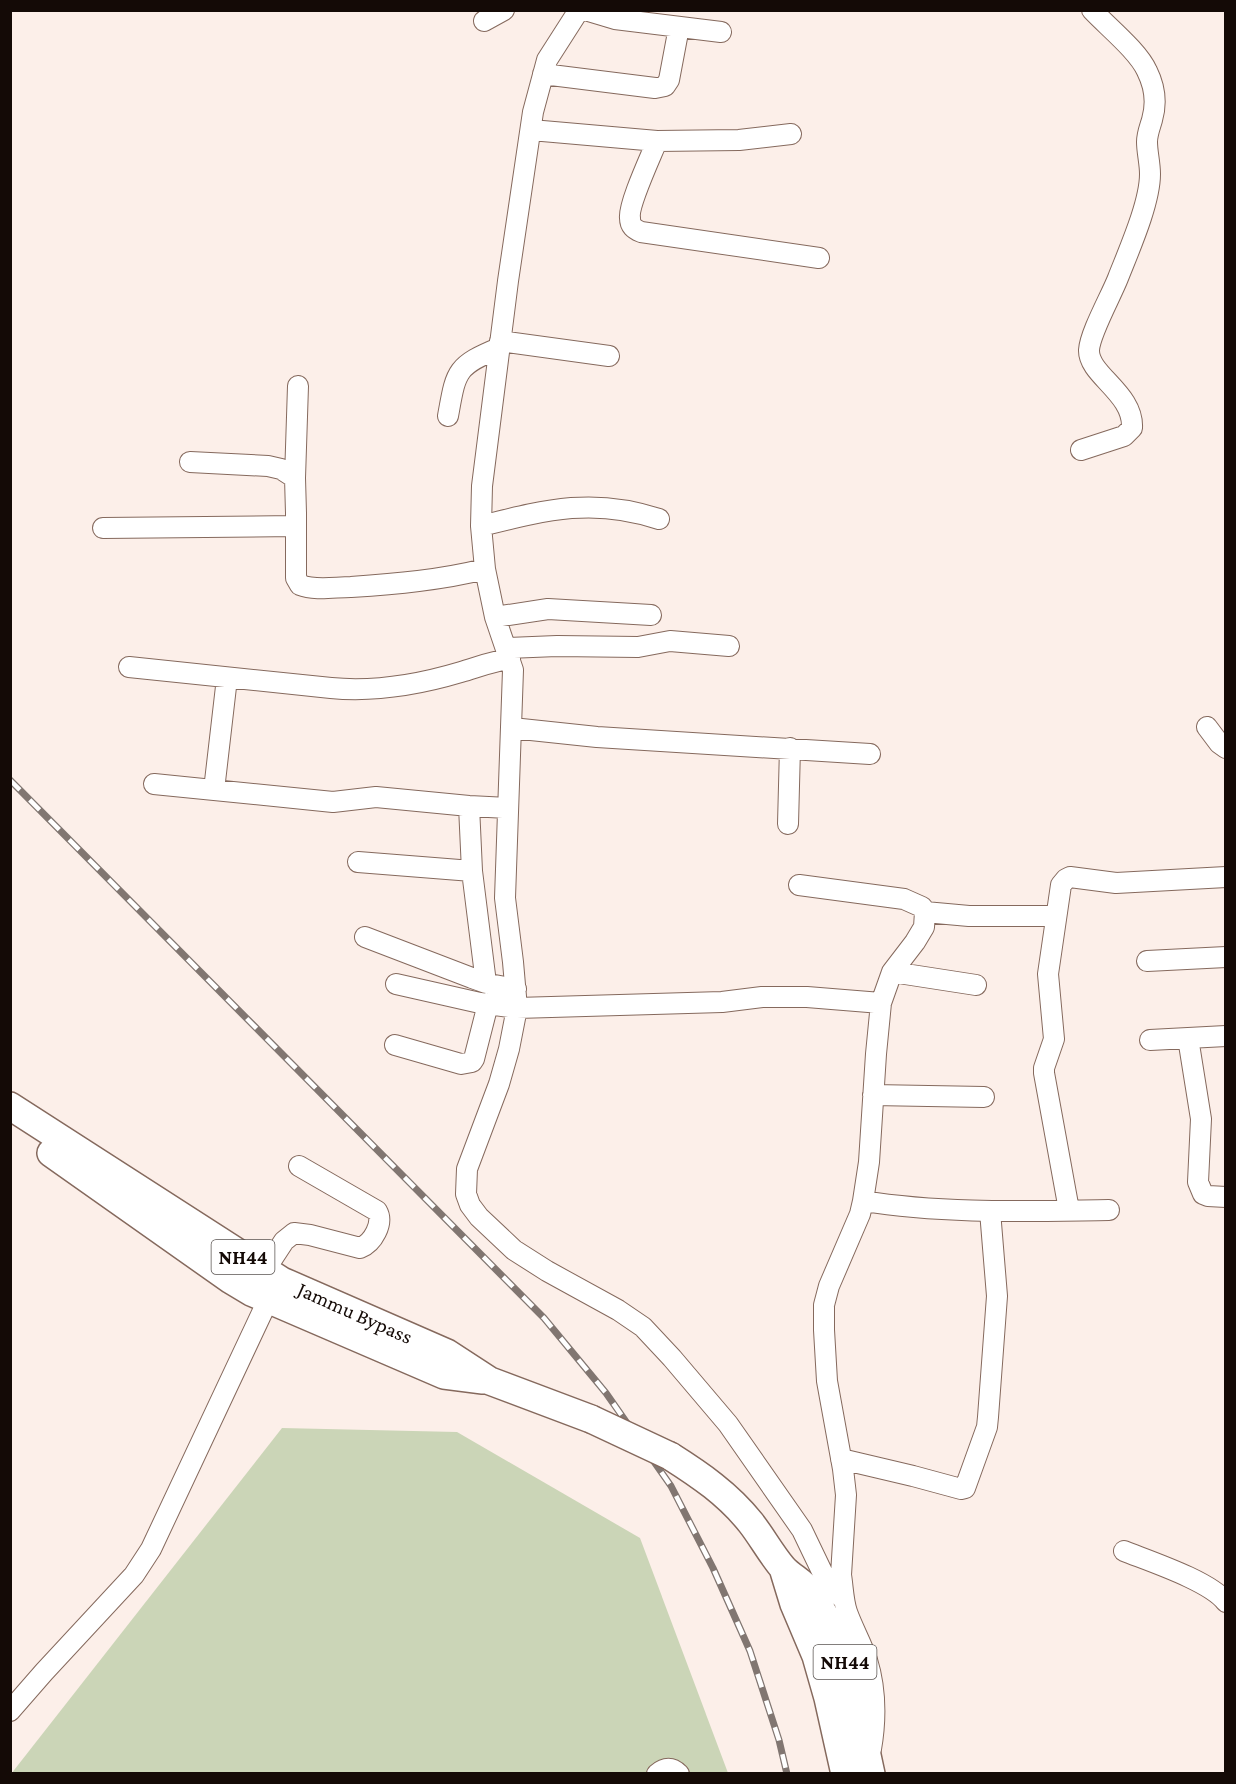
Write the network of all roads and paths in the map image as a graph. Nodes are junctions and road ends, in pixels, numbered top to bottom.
1 (504, 10) edge
2 (579, 10) edge
3 (585, 10) edge
4 (1092, 10) edge
5 (484, 21) dead end
6 (679, 27) junction
7 (721, 32) dead end
8 (543, 74) junction
9 (531, 130) junction
10 (790, 134) dead end
11 (657, 141) junction
12 (819, 258) dead end
13 (500, 344) junction
14 (609, 356) dead end
15 (298, 386) dead end
16 (448, 416) dead end
17 (1081, 450) dead end
18 (190, 462) dead end
19 (295, 478) junction
20 (658, 519) dead end
21 (296, 526) junction
22 (481, 526) junction
23 (104, 528) dead end
24 (472, 572) junction
25 (651, 615) dead end
26 (495, 616) junction
27 (729, 646) dead end
28 (502, 657) junction
29 (129, 667) dead end
30 (227, 678) junction
31 (1207, 727) dead end
32 (512, 728) junction
33 (790, 748) junction
34 (1226, 748) edge
35 (870, 754) dead end
36 (154, 784) dead end
37 (214, 790) junction
38 (487, 807) junction
39 (788, 824) dead end
40 (358, 862) dead end
41 (472, 870) junction
42 (1226, 877) edge
43 (799, 885) dead end
44 (925, 912) junction
45 (1056, 916) junction
46 (365, 938) dead end
47 (1226, 957) edge
48 (1147, 960) dead end
49 (892, 972) junction
50 (396, 984) dead end
51 (976, 985) dead end
52 (500, 996) junction
53 (881, 1003) junction
54 (1226, 1036) edge
55 (1188, 1038) junction
56 (1150, 1040) dead end
57 (395, 1045) dead end
58 (873, 1095) junction
59 (984, 1097) dead end
60 (10, 1106) edge
61 (10, 1127) edge
62 (299, 1166) dead end
63 (1226, 1197) edge
64 (863, 1201) junction
65 (1069, 1210) junction
66 (1109, 1210) dead end
67 (990, 1211) junction
68 (265, 1270) junction
69 (268, 1300) junction
70 (490, 1381) junction
71 (841, 1459) junction
72 (1124, 1551) dead end
73 (844, 1599) junction
74 (1226, 1602) edge
75 (10, 1711) edge
76 (861, 1770) edge
77 (657, 1773) edge
78 (679, 1773) edge

1 - 5 street
2 - 8 street
3 - 6 street
4 - 17 street
6 - 7 street
6 - 8 street
8 - 9 street
9 - 11 street
9 - 13 street
10 - 11 street
11 - 12 street
13 - 14 street
13 - 16 street
13 - 22 street
15 - 19 street
18 - 19 street
19 - 21 street
20 - 22 street
21 - 23 street
21 - 24 street
22 - 24 street
24 - 26 street
25 - 26 street
26 - 28 street
27 - 28 street
28 - 30 street
28 - 32 street
29 - 30 street
30 - 37 street
31 - 34 street
32 - 33 street
32 - 38 street
33 - 35 street
33 - 39 street
36 - 37 street
37 - 38 street
38 - 41 street
38 - 52 street
40 - 41 street
41 - 52 street
42 - 45 street
43 - 44 street
44 - 45 street
44 - 49 street
45 - 65 street
46 - 52 street
47 - 48 street
49 - 51 street
49 - 53 street
50 - 52 street
52 - 53 street
52 - 57 street
52 - 73 street
53 - 58 street
54 - 55 street
55 - 56 street
55 - 63 street
58 - 59 street
58 - 64 street
60 - 68 highway, Jammu Bypass / NH44
61 - 69 highway, Jammu Bypass / NH44
62 - 68 street
64 - 67 street
64 - 71 street
65 - 66 street
65 - 67 street
67 - 71 street
68 - 70 highway, Jammu Bypass / NH44
69 - 70 highway, Jammu Bypass / NH44
69 - 75 street
70 - 76 highway, Jammu Bypass / NH44, bridge
71 - 73 street
72 - 74 street
73 - 76 street
77 - 78 street

